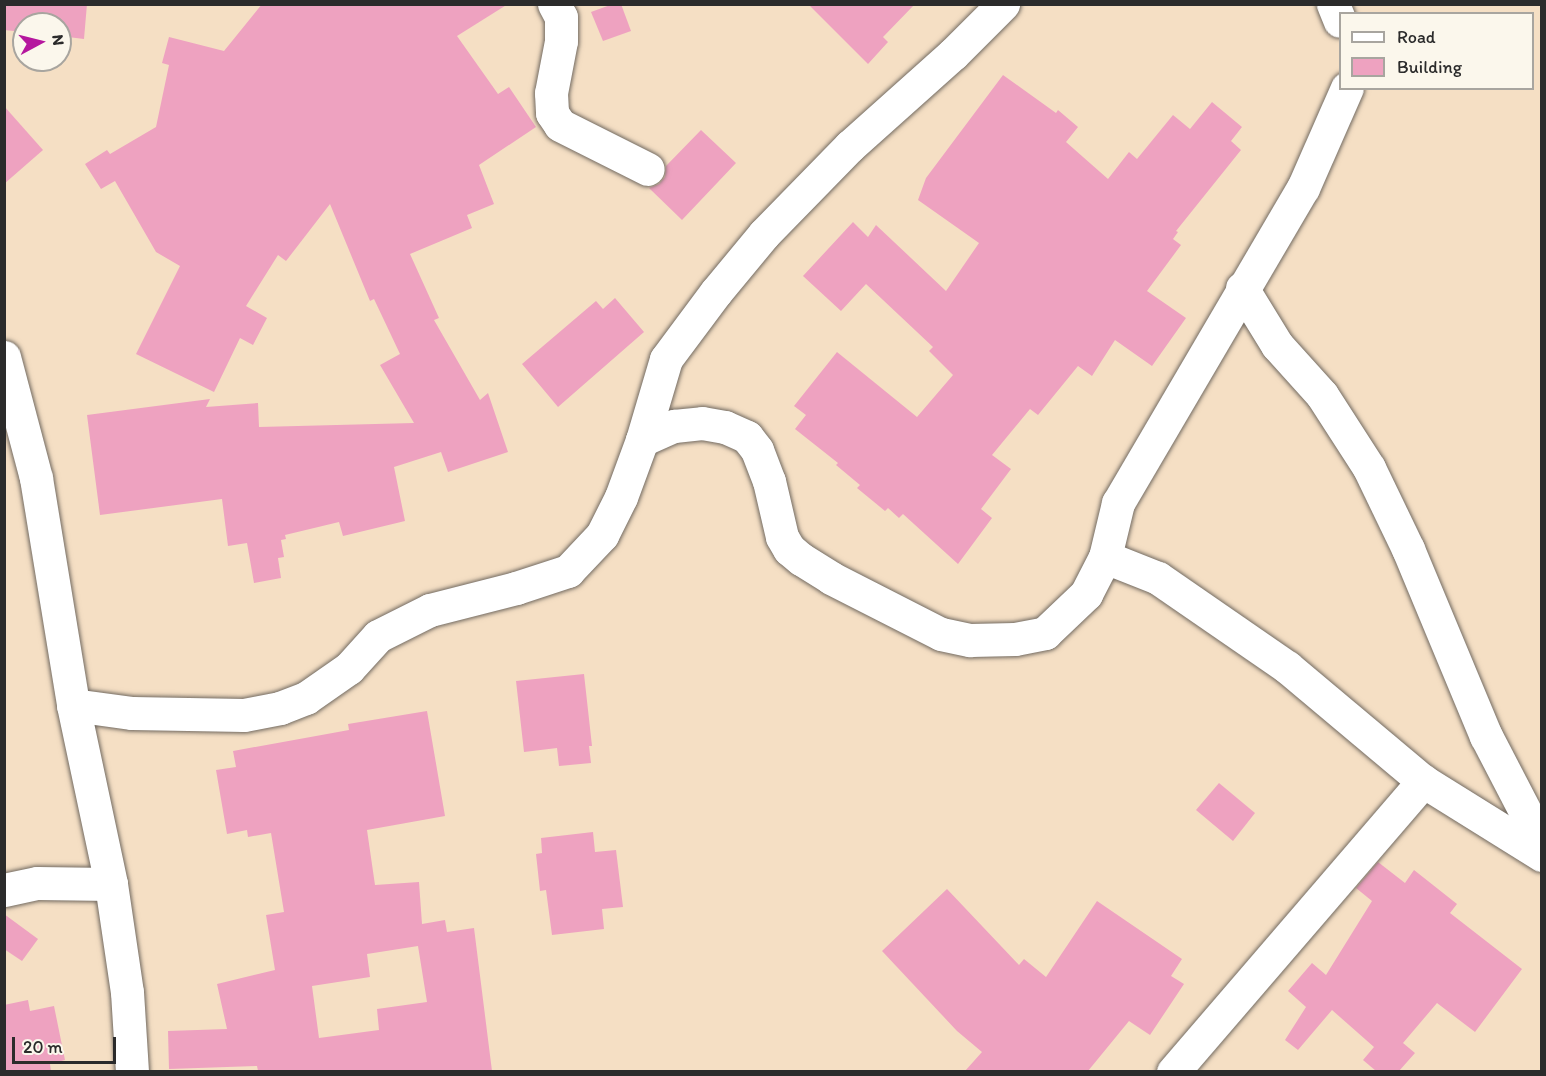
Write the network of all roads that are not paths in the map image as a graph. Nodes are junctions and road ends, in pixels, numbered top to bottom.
1 (554, 4) edge
2 (1003, 4) edge
3 (1346, 90) edge
4 (648, 169) dead end
5 (1242, 288) junction
6 (4, 357) edge
7 (642, 440) junction
8 (1104, 557) junction
9 (74, 705) junction
10 (1423, 781) junction
11 (1542, 844) edge
12 (1542, 855) edge
13 (111, 884) junction
14 (4, 890) edge
15 (132, 1071) edge
16 (1173, 1071) edge

1 - 4 street
2 - 7 street
3 - 5 street
5 - 8 street
5 - 11 street
6 - 9 street
7 - 8 street
7 - 9 street
8 - 10 street
9 - 13 street
10 - 12 street
10 - 16 street
13 - 14 street
13 - 15 street

